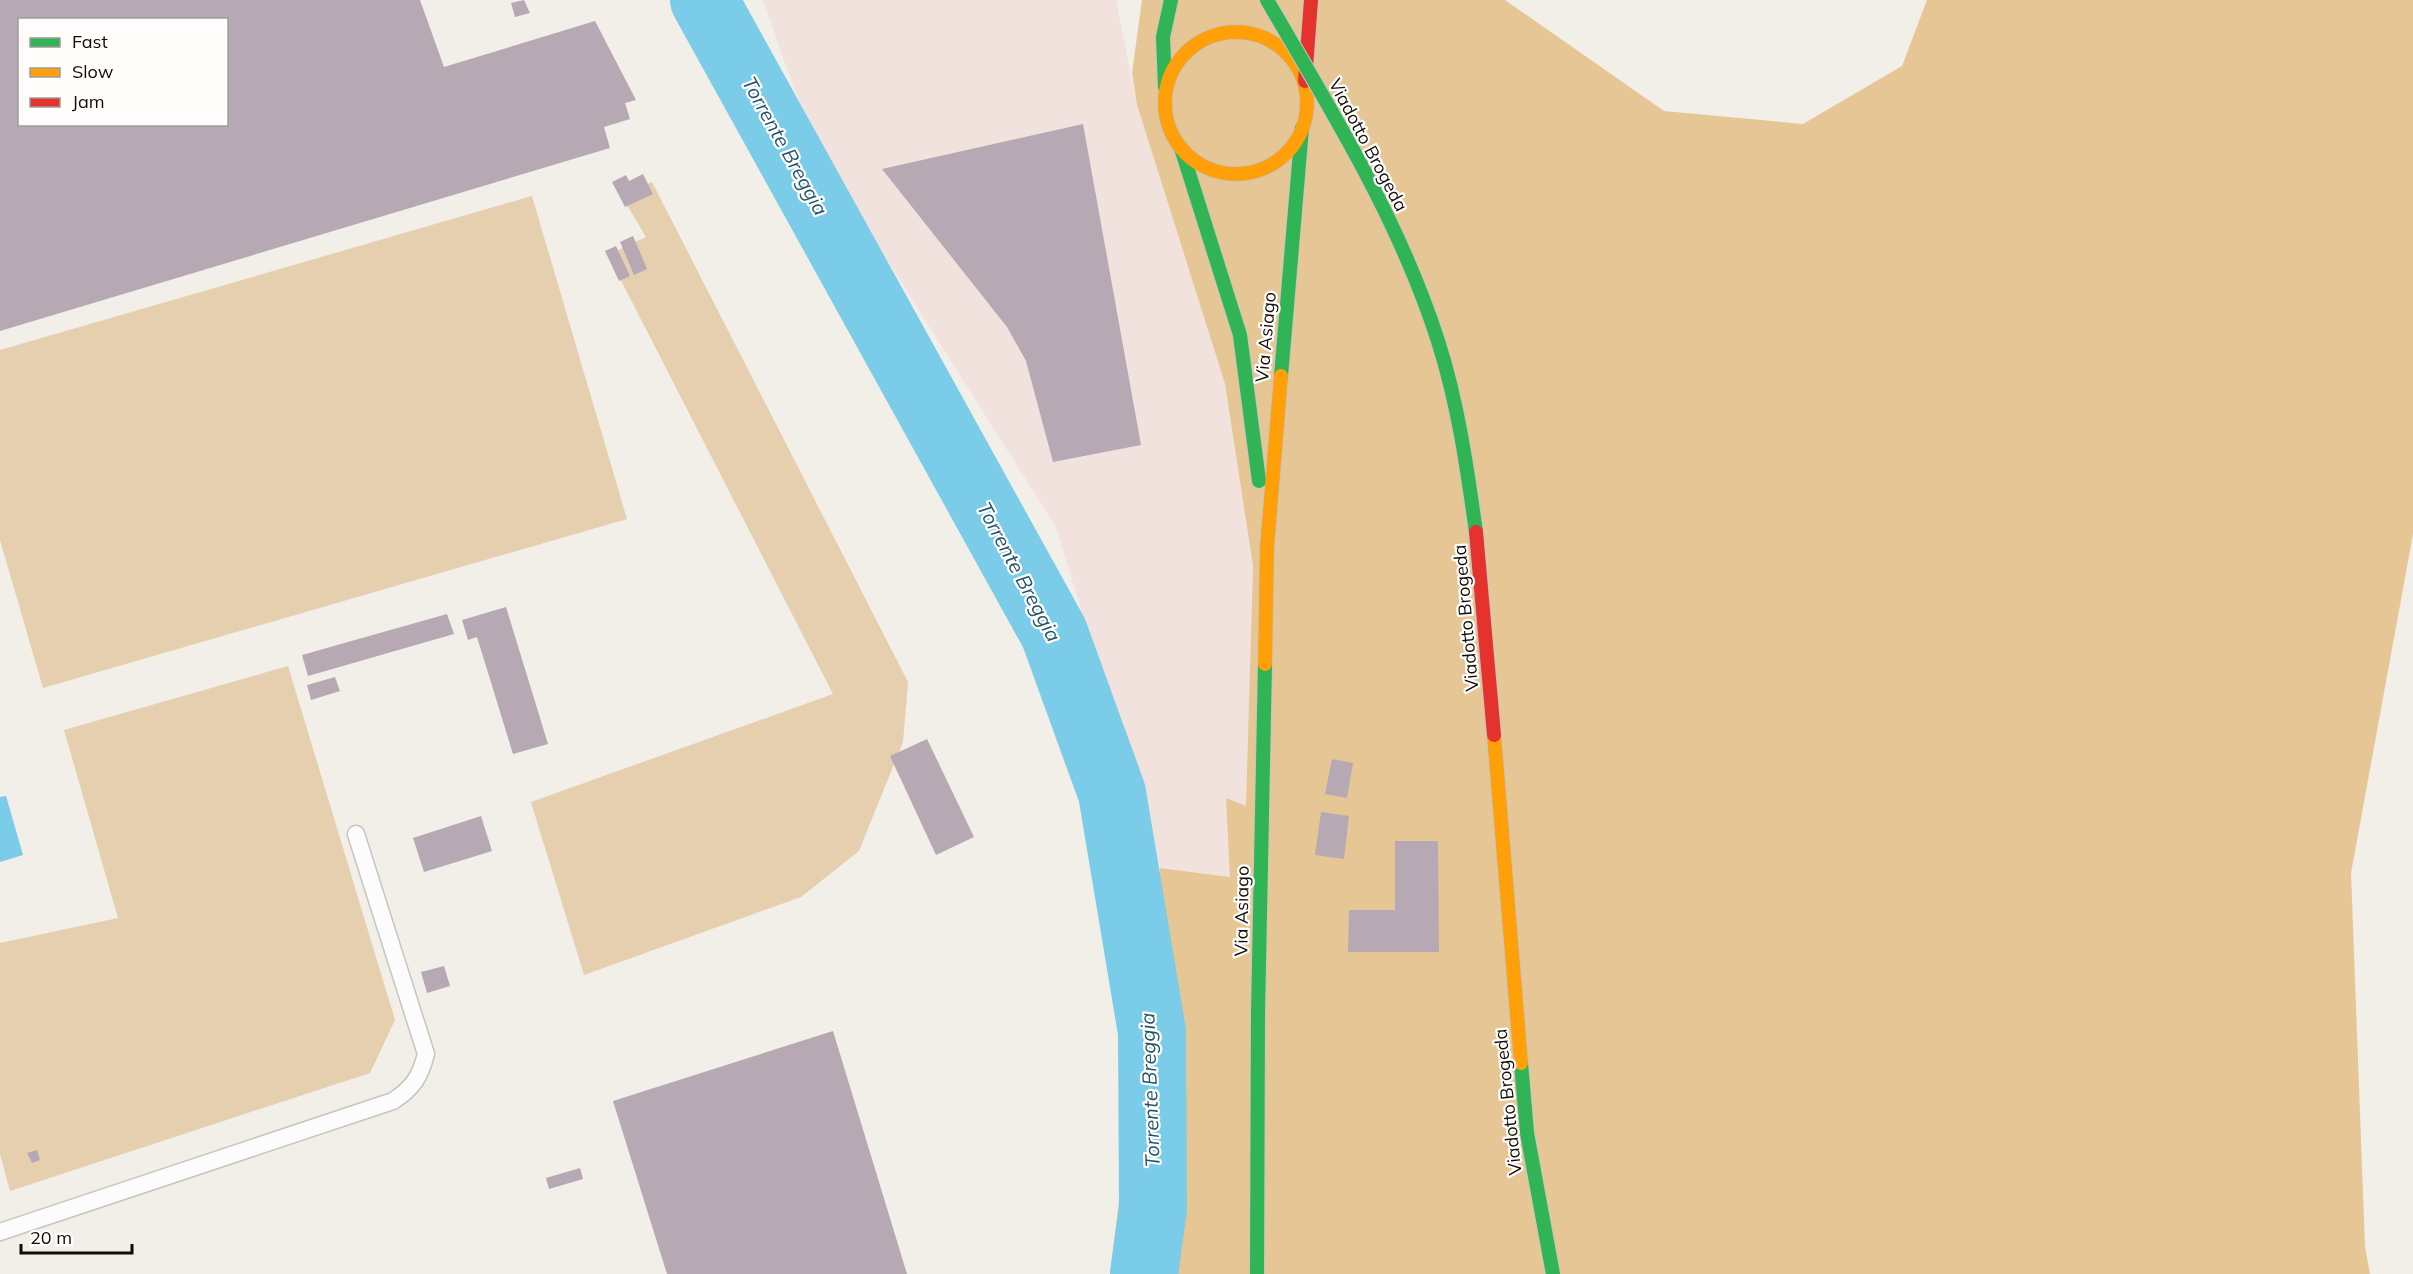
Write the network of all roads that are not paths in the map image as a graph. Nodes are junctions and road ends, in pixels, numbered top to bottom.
1 (1171, 0) edge
2 (1267, 0) edge
3 (1311, 0) edge
4 (1305, 86) junction
5 (1165, 95) junction
6 (1302, 128) junction
7 (1181, 148) junction
8 (1267, 548) junction
9 (356, 834) dead end
10 (0, 1232) edge
11 (1257, 1274) edge
12 (1553, 1274) edge

1 - 5 street
2 - 12 street, Viadotto Brogeda, bridge
3 - 4 street
4 - 5 street
4 - 6 street
5 - 7 street
6 - 7 street
6 - 8 street, Via Asiago
7 - 8 street, Via Asiago
8 - 11 street, Via Asiago
9 - 10 lane

